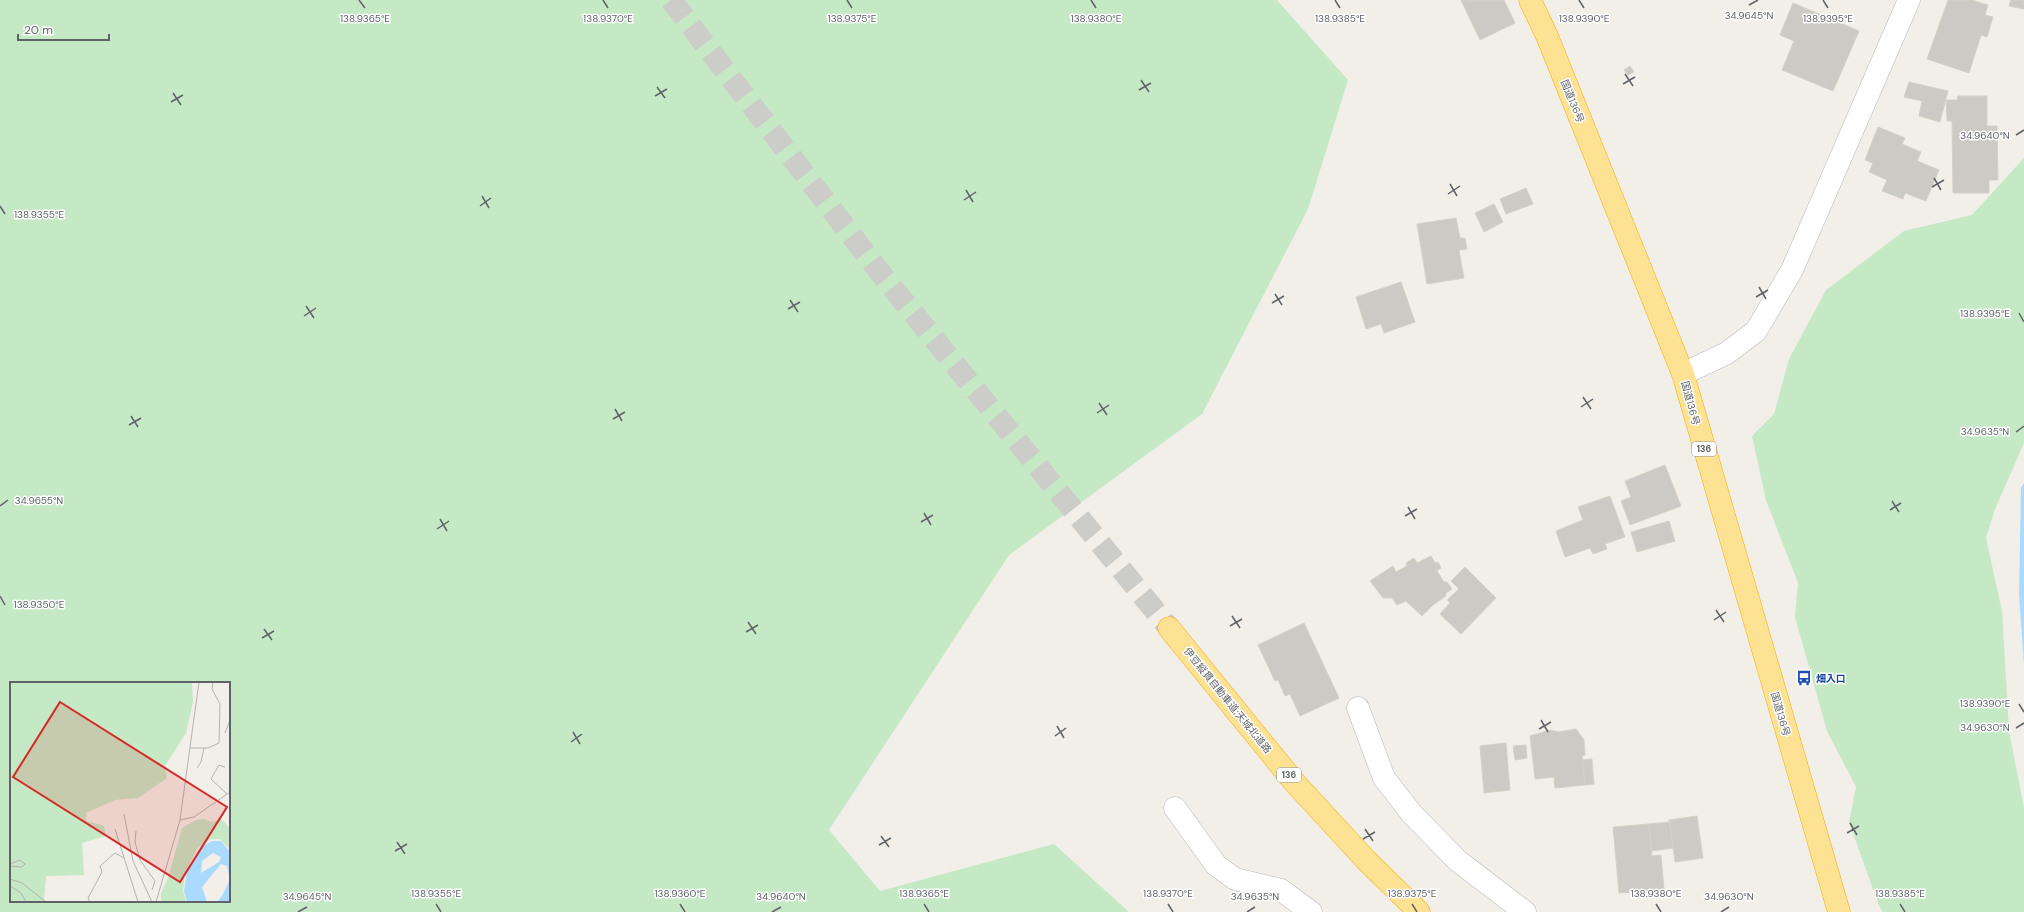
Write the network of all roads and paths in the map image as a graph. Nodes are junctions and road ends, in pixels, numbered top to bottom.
1 (1530, 0) edge
2 (1909, 0) edge
3 (1683, 374) junction
4 (1169, 628) tunnel mouth
5 (1358, 708) dead end
6 (1175, 808) dead end
7 (1310, 912) edge
8 (1419, 912) edge
9 (1525, 912) edge
10 (1839, 912) edge

1 - 3 highway, 国道136号 / 136
2 - 3 street
3 - 10 highway, 国道136号 / 136
4 - 8 highway, 伊豆縦貫自動車道;天城北道路 / 136
5 - 9 street
6 - 7 street

